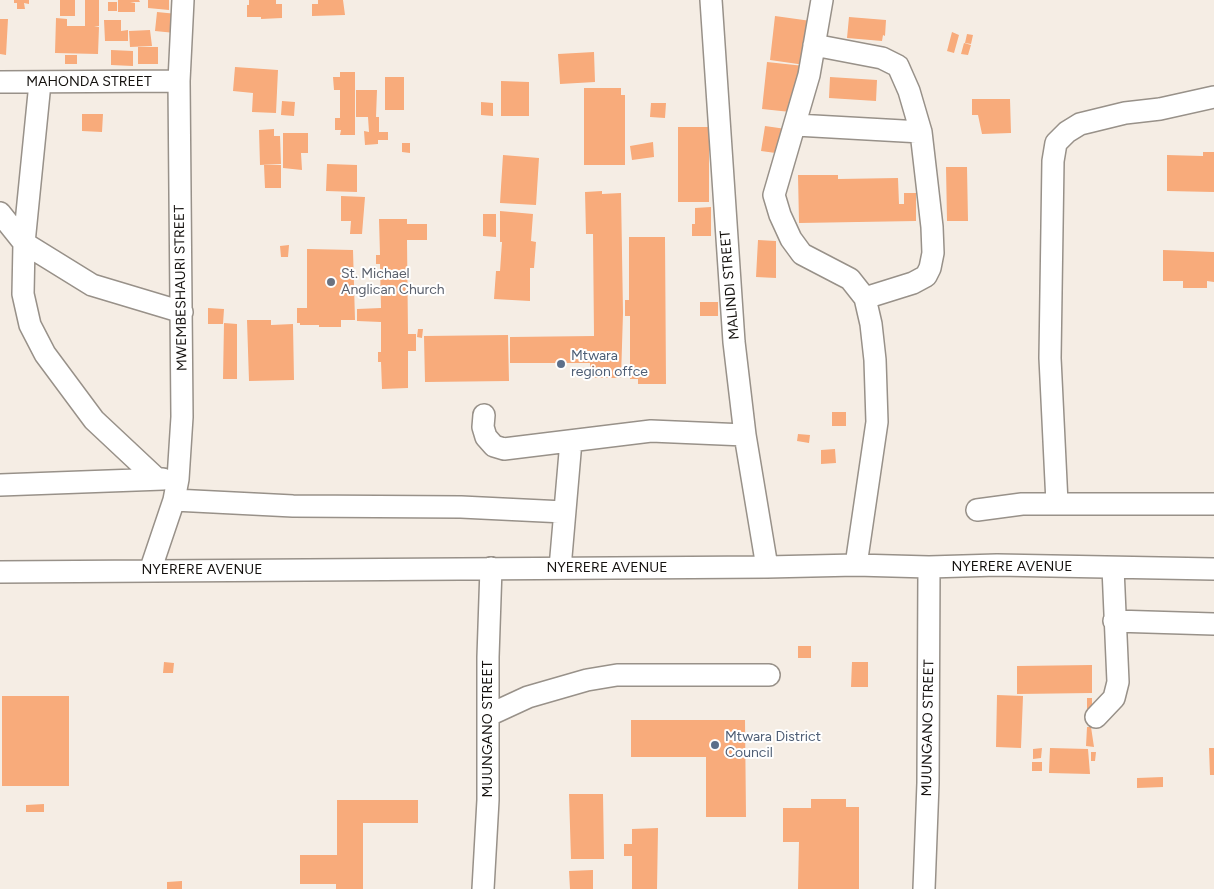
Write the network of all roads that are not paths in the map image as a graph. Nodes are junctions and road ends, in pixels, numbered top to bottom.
1 (183, 0) edge
2 (711, 0) edge
3 (822, 0) edge
4 (814, 45) junction
5 (178, 81) junction
6 (0, 82) edge
7 (40, 83) junction
8 (1214, 97) edge
9 (796, 125) junction
10 (921, 132) junction
11 (0, 213) edge
12 (24, 244) junction
13 (865, 298) junction
14 (182, 312) junction
15 (484, 415) dead end
16 (745, 435) junction
17 (571, 441) junction
18 (157, 479) junction
19 (178, 479) junction
20 (0, 486) edge
21 (174, 500) junction
22 (1057, 503) junction
23 (1214, 504) edge
24 (977, 510) dead end
25 (564, 512) junction
26 (856, 565) junction
27 (767, 567) junction
28 (929, 567) junction
29 (491, 568) junction
30 (560, 568) junction
31 (1113, 568) junction
32 (1214, 569) edge
33 (150, 571) junction
34 (0, 572) edge
35 (1114, 621) junction
36 (1214, 624) edge
37 (768, 675) dead end
38 (489, 716) junction
39 (1096, 716) dead end
40 (483, 889) edge
41 (924, 889) edge

1 - 5 street, MWEMBESHAURI STREET
2 - 16 street, MALINDI STREET
3 - 4 street
4 - 9 street
4 - 10 street
5 - 7 street, MAHONDA STREET
5 - 14 street, MWEMBESHAURI STREET
6 - 7 street, MAHONDA STREET
7 - 12 street
8 - 22 street
9 - 10 street
9 - 13 street
10 - 13 street
11 - 12 street
12 - 14 street
12 - 18 street
13 - 26 street
14 - 19 street, MWEMBESHAURI STREET
15 - 17 street
16 - 17 street
16 - 27 street, MALINDI STREET
17 - 25 street
18 - 19 street
18 - 20 street
19 - 21 street, MWEMBESHAURI STREET
21 - 25 street
21 - 33 street, MWEMBESHAURI STREET
22 - 23 street
22 - 24 street
25 - 30 street
26 - 27 street, NYERERE AVENUE
26 - 28 street, NYERERE AVENUE
27 - 30 street, NYERERE AVENUE
28 - 31 street, NYERERE AVENUE
28 - 41 street, MUUNGANO STREET
29 - 30 street, NYERERE AVENUE
29 - 33 street, NYERERE AVENUE
29 - 38 street, MUUNGANO STREET
31 - 32 street, NYERERE AVENUE
31 - 35 street
33 - 34 street, NYERERE AVENUE
35 - 36 street
35 - 39 street
37 - 38 street
38 - 40 street, MUUNGANO STREET

